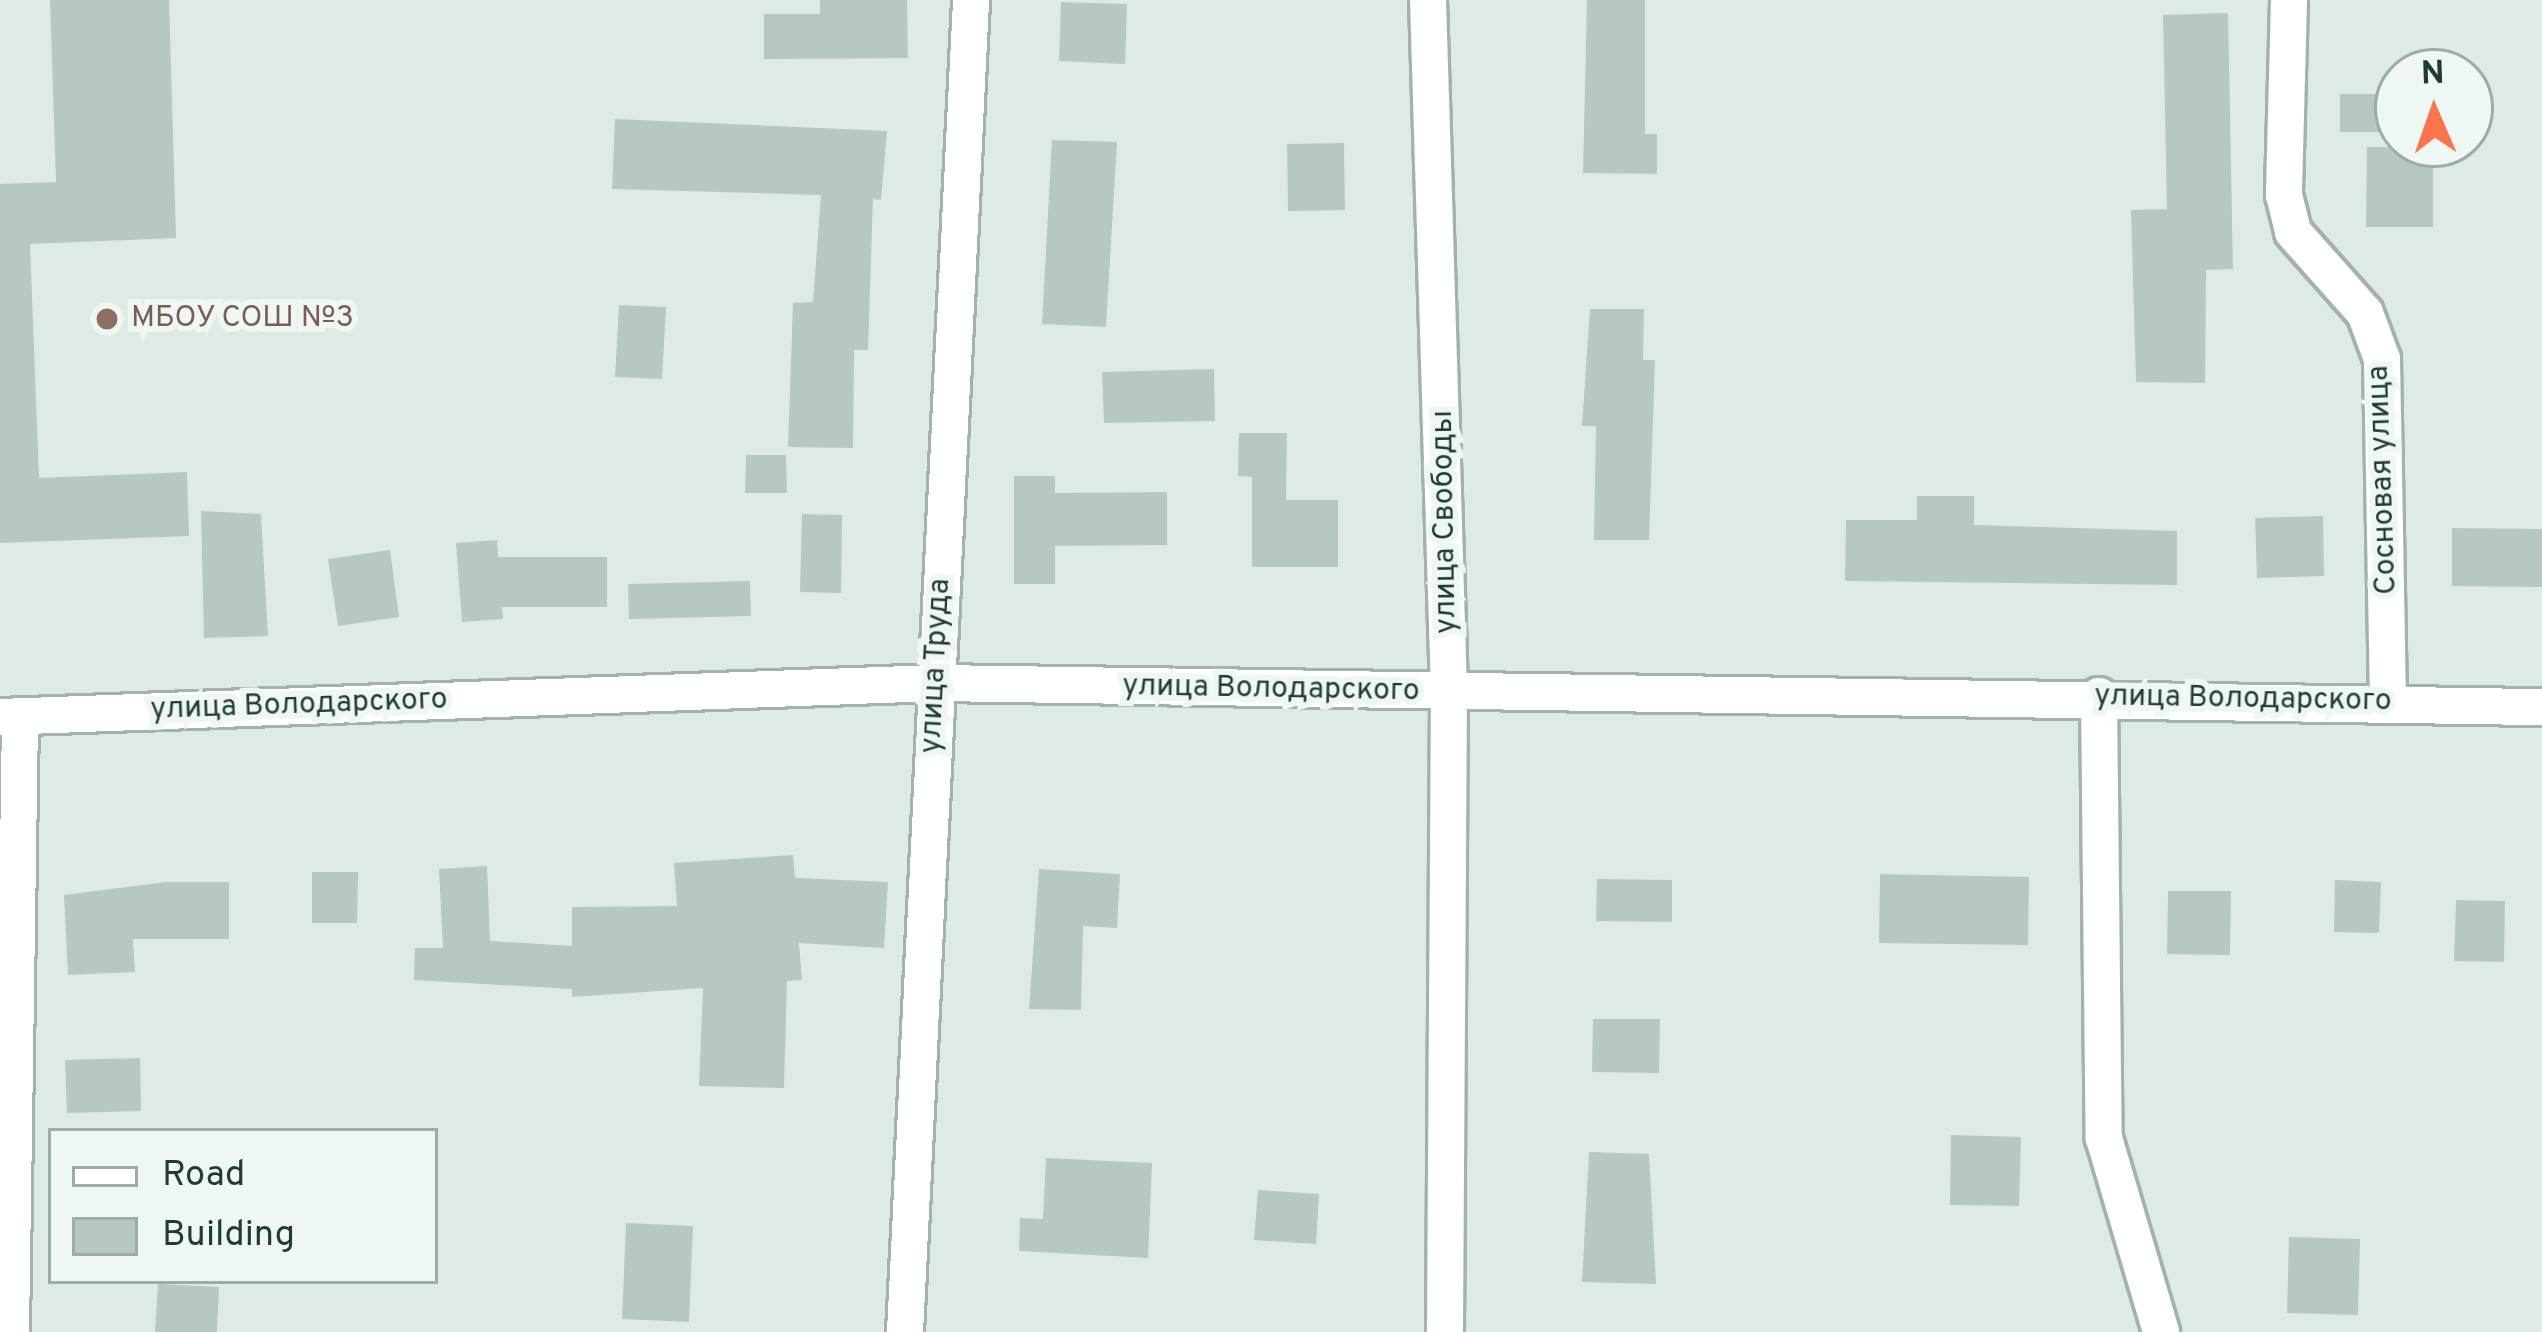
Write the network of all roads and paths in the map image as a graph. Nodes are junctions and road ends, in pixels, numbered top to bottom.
1 (971, 0) edge
2 (1428, 0) edge
3 (2289, 0) edge
4 (937, 683) junction
5 (1449, 693) junction
6 (2099, 697) junction
7 (2388, 704) junction
8 (2542, 707) edge
9 (10, 717) edge
10 (11, 1332) edge
11 (905, 1332) edge
12 (1445, 1332) edge
13 (2161, 1332) edge

1 - 4 street, улица Труда
2 - 5 street, улица Свободы
3 - 7 street, Сосновая улица
4 - 5 street, улица Володарского
4 - 9 street, улица Володарского
4 - 11 street, улица Труда
5 - 6 street, улица Володарского
5 - 12 street, улица Свободы
6 - 7 street, улица Володарского
6 - 13 street
7 - 8 street, улица Володарского
9 - 10 street

